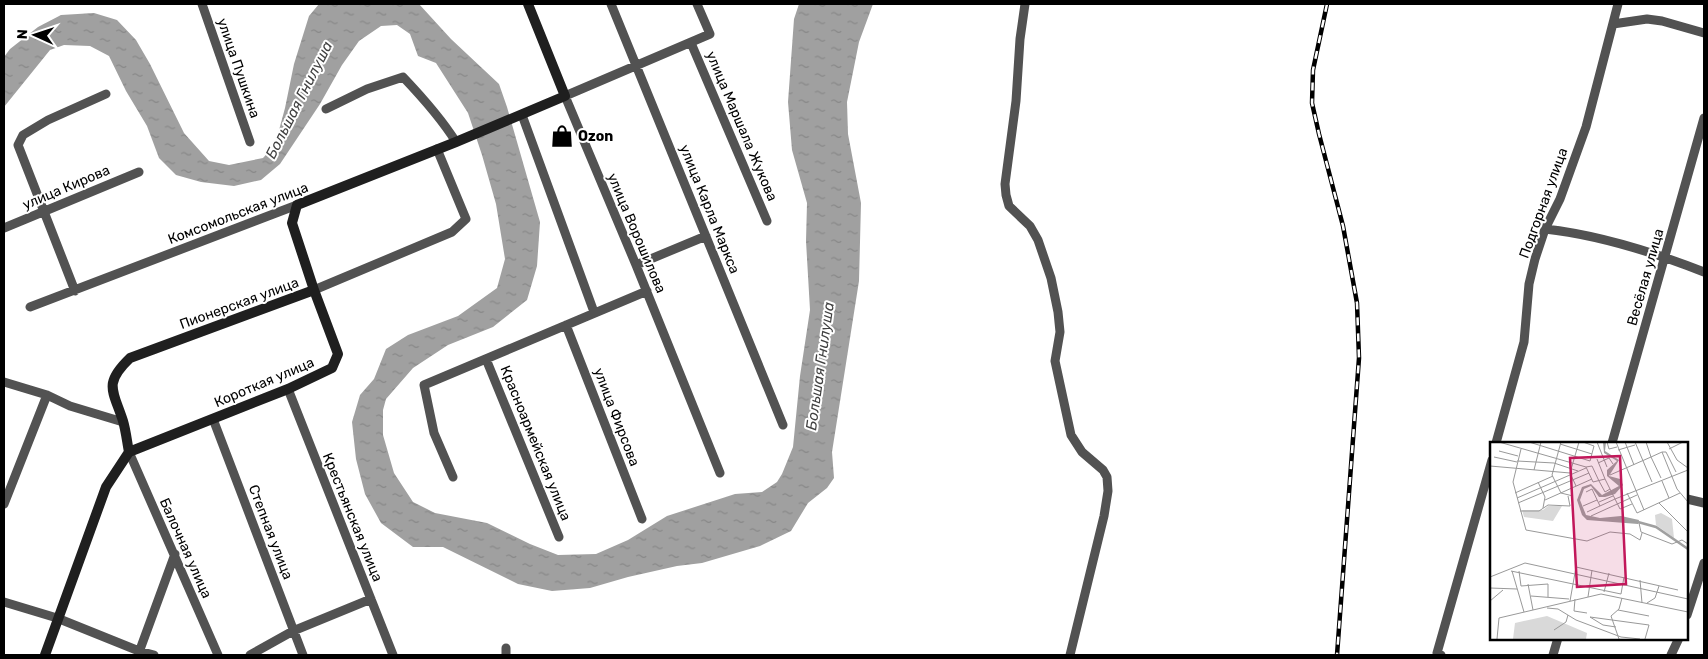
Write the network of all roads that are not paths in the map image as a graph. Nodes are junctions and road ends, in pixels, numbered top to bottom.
1 (202, 4) edge
2 (528, 4) edge
3 (611, 4) edge
4 (697, 4) edge
5 (1025, 4) edge
6 (1618, 4) edge
7 (1613, 24) junction
8 (1704, 33) edge
9 (691, 43) junction
10 (636, 67) junction
11 (106, 94) dead end
12 (565, 96) junction
13 (326, 109) dead end
14 (518, 116) junction
15 (1704, 118) edge
16 (250, 142) dead end
17 (456, 142) junction
18 (437, 149) junction
19 (139, 172) dead end
20 (297, 205) junction
21 (45, 211) junction
22 (767, 221) dead end
23 (4, 228) edge
24 (1545, 229) junction
25 (706, 236) junction
26 (1665, 257) junction
27 (636, 265) junction
28 (1704, 272) edge
29 (314, 290) junction
30 (75, 291) junction
31 (647, 291) junction
32 (30, 308) dead end
33 (594, 312) junction
34 (566, 325) junction
35 (486, 359) junction
36 (4, 382) edge
37 (288, 389) junction
38 (47, 395) junction
39 (213, 419) junction
40 (123, 422) junction
41 (783, 425) dead end
42 (1496, 442) edge
43 (1612, 442) edge
44 (128, 452) junction
45 (1490, 467) edge
46 (720, 473) dead end
47 (453, 477) dead end
48 (1688, 499) edge
49 (4, 504) edge
50 (1704, 504) edge
51 (642, 519) dead end
52 (559, 537) dead end
53 (175, 554) junction
54 (1704, 563) edge
55 (371, 598) junction
56 (4, 602) edge
57 (1688, 612) edge
58 (57, 618) junction
59 (293, 631) junction
60 (1558, 639) edge
61 (1679, 639) edge
62 (138, 653) edge
63 (1439, 654) edge
64 (45, 655) edge
65 (154, 655) edge
66 (218, 655) edge
67 (250, 655) edge
68 (303, 655) edge
69 (393, 655) edge
70 (1070, 655) edge
71 (1553, 655) edge
72 (1671, 655) edge

1 - 16 street, улица Пушкина
2 - 12 main road, улица Ворошилова
3 - 10 street, улица Карла Маркса
4 - 9 street, улица Маршала Жукова
5 - 70 street
6 - 7 street, Подгорная улица
7 - 8 street
7 - 24 street, Подгорная улица
9 - 10 street
9 - 22 street, улица Маршала Жукова
10 - 12 street
10 - 25 street, улица Карла Маркса
11 - 21 street
12 - 14 main road
12 - 27 street, улица Ворошилова
13 - 17 street
14 - 17 main road, Комсомольская улица
14 - 33 street
15 - 26 street, Весёлая улица
17 - 18 main road, Комсомольская улица
18 - 20 main road, Комсомольская улица
18 - 29 street, Пионерская улица
19 - 21 street, улица Кирова
20 - 29 main road, Короткая улица
20 - 30 street, Комсомольская улица
21 - 23 street, улица Кирова
21 - 30 street
24 - 26 street
24 - 42 street, Подгорная улица
25 - 27 street
25 - 41 street, улица Карла Маркса
26 - 28 street
26 - 43 street, Весёлая улица
27 - 31 street, улица Ворошилова
29 - 37 main road, Короткая улица
29 - 40 main road, Пионерская улица
30 - 32 street, Комсомольская улица
31 - 33 street
31 - 46 street, улица Ворошилова
33 - 34 street
34 - 35 street
34 - 51 street, улица Фирсова
35 - 47 street
35 - 52 street, Красноармейская улица
36 - 38 street
37 - 39 main road, Короткая улица
37 - 55 street, Крестьянская улица
38 - 40 street
38 - 49 street
39 - 44 main road, Короткая улица
39 - 59 street, Степная улица
40 - 44 main road, Пионерская улица
44 - 53 street, Балочная улица
44 - 58 main road
45 - 63 street
48 - 50 street
53 - 62 street
53 - 66 street, Балочная улица
54 - 57 street
55 - 59 street
55 - 69 street, Крестьянская улица
56 - 58 street
58 - 62 street
58 - 64 main road
59 - 67 street
59 - 68 street, Степная улица
60 - 71 street
61 - 72 street
62 - 65 street

